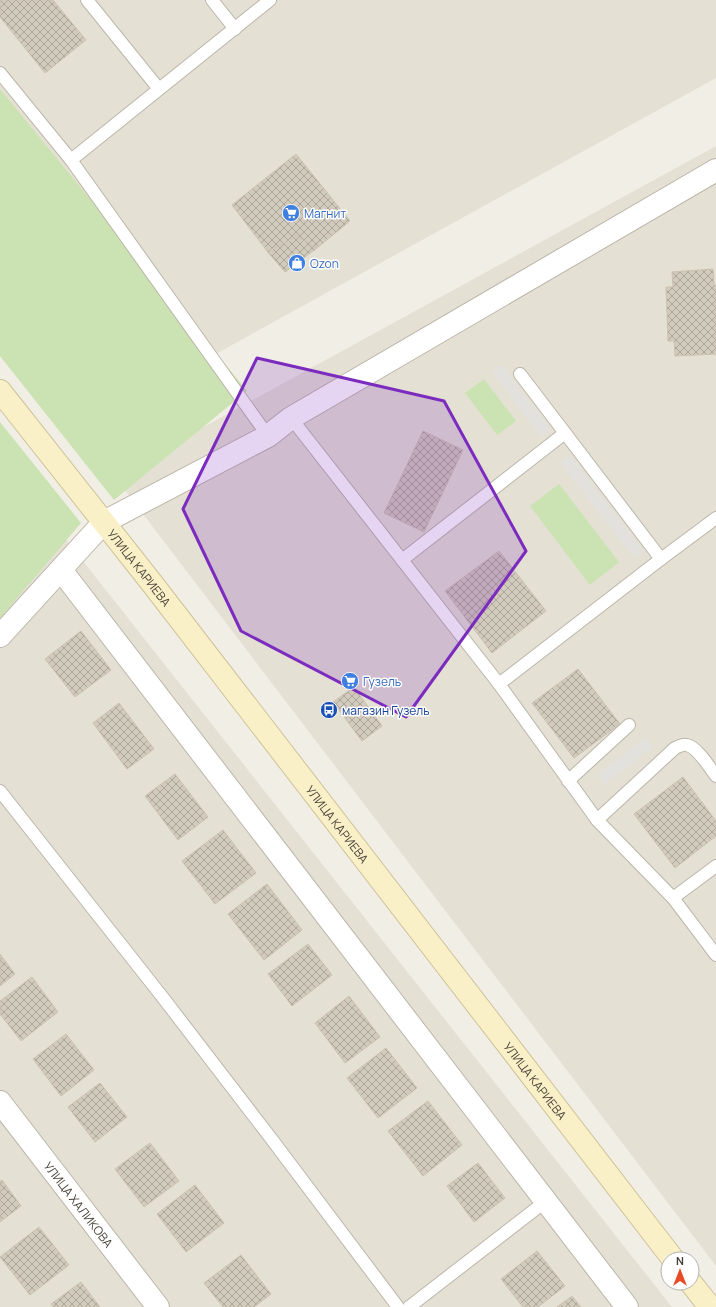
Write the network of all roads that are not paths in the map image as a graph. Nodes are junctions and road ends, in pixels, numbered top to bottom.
1 (87, 0) edge
2 (212, 0) edge
3 (270, 0) edge
4 (235, 29) junction
5 (0, 73) edge
6 (159, 89) junction
7 (71, 160) junction
8 (716, 170) edge
9 (520, 374) dead end
10 (0, 391) edge
11 (291, 418) junction
12 (565, 433) junction
13 (268, 436) junction
14 (716, 518) edge
15 (104, 522) junction
16 (661, 559) junction
17 (402, 560) junction
18 (61, 570) junction
19 (0, 636) edge
20 (499, 684) junction
21 (629, 725) dead end
22 (716, 776) edge
23 (568, 781) junction
24 (0, 791) edge
25 (597, 820) junction
26 (716, 866) edge
27 (673, 898) junction
28 (716, 955) edge
29 (0, 1102) edge
30 (546, 1201) junction
31 (666, 1251) edge
32 (697, 1291) edge
33 (158, 1307) edge
34 (398, 1307) edge
35 (409, 1307) edge
36 (627, 1307) edge
37 (710, 1307) edge

1 - 6 lane
2 - 4 lane
3 - 4 lane
4 - 6 lane
5 - 7 lane
6 - 7 lane
7 - 13 lane
8 - 11 street
9 - 12 lane
10 - 15 main road, УЛИЦА КАРИЕВА
11 - 13 street
11 - 17 lane
12 - 16 lane
12 - 17 lane
13 - 15 street
14 - 16 lane
15 - 18 street
15 - 31 main road, УЛИЦА КАРИЕВА
16 - 20 lane
17 - 20 lane
18 - 19 street
18 - 30 street
20 - 23 lane
21 - 23 lane
22 - 25 lane
23 - 25 lane
24 - 34 lane
25 - 27 lane
26 - 27 lane
27 - 28 lane
29 - 33 street, УЛИЦА ХАЛИКОВА
30 - 35 lane
30 - 36 street
32 - 37 main road

